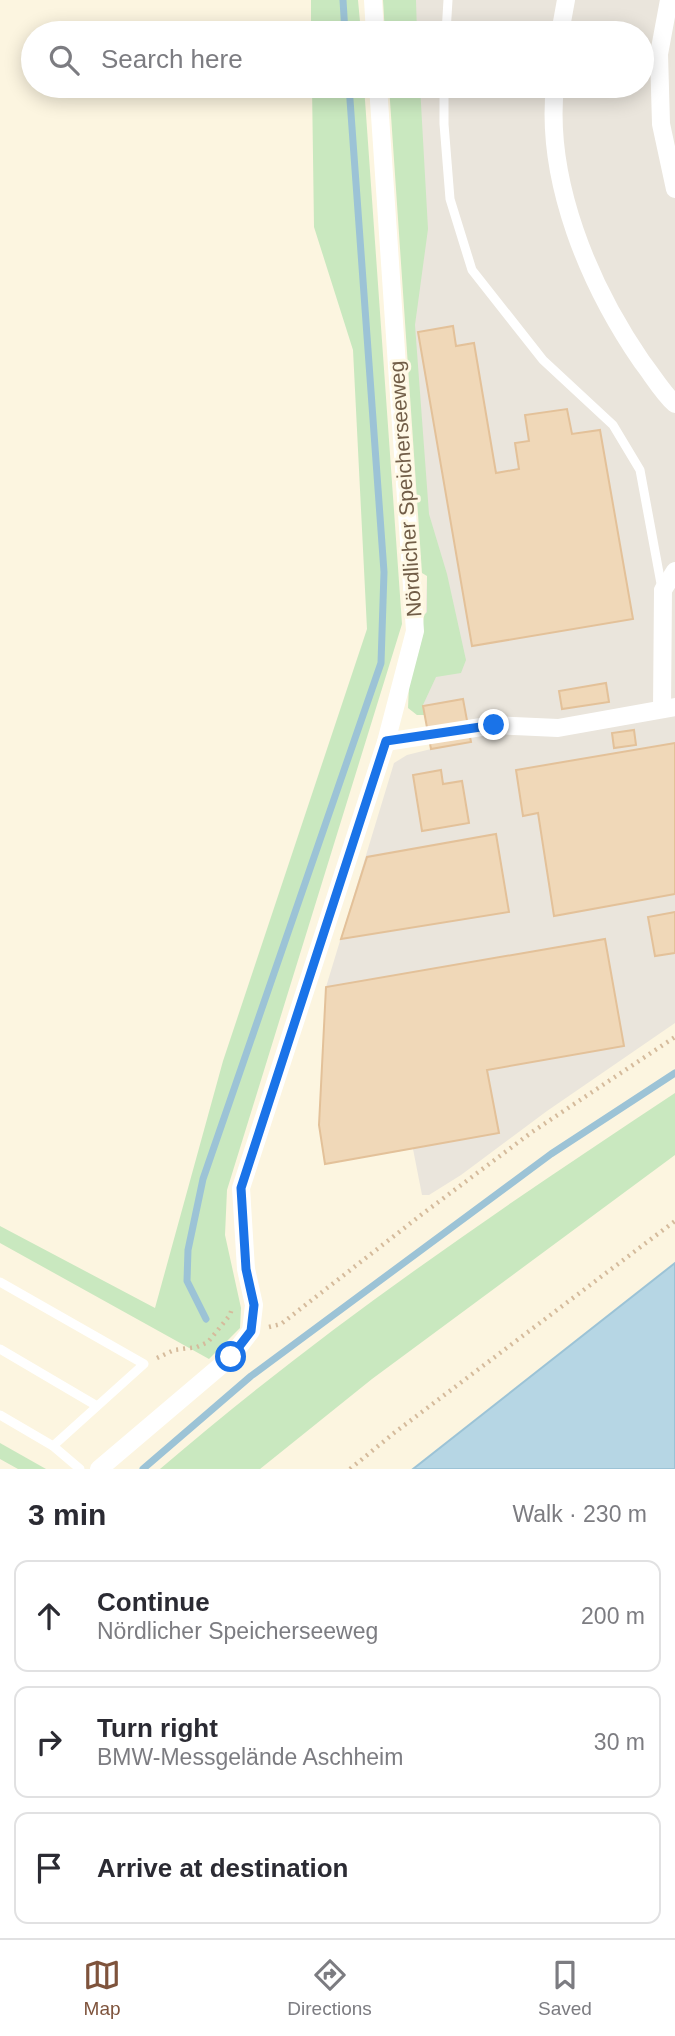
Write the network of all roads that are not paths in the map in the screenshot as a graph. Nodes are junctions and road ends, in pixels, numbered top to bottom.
1 (373, 0) edge
2 (448, 0) edge
3 (566, 0) edge
4 (669, 0) edge
5 (374, 21) edge
6 (447, 21) edge
7 (562, 21) edge
8 (379, 98) edge
9 (444, 98) edge
10 (555, 98) edge
11 (675, 189) edge
12 (675, 404) edge
13 (675, 571) edge
14 (663, 590) junction
15 (668, 708) edge
16 (386, 741) junction
17 (0, 1282) edge
18 (0, 1349) edge
19 (97, 1406) junction
20 (0, 1415) edge
21 (53, 1446) junction
22 (80, 1469) edge
23 (99, 1469) edge

1 - 5 street
2 - 6 lane
3 - 7 street
4 - 11 street
8 - 16 street, Nördlicher Speicherseeweg
9 - 14 lane
10 - 12 street
13 - 14 street
14 - 15 street
15 - 16 street
16 - 23 street, Nördlicher Speicherseeweg
17 - 19 lane
18 - 19 lane
19 - 21 lane
20 - 21 lane
21 - 22 lane

